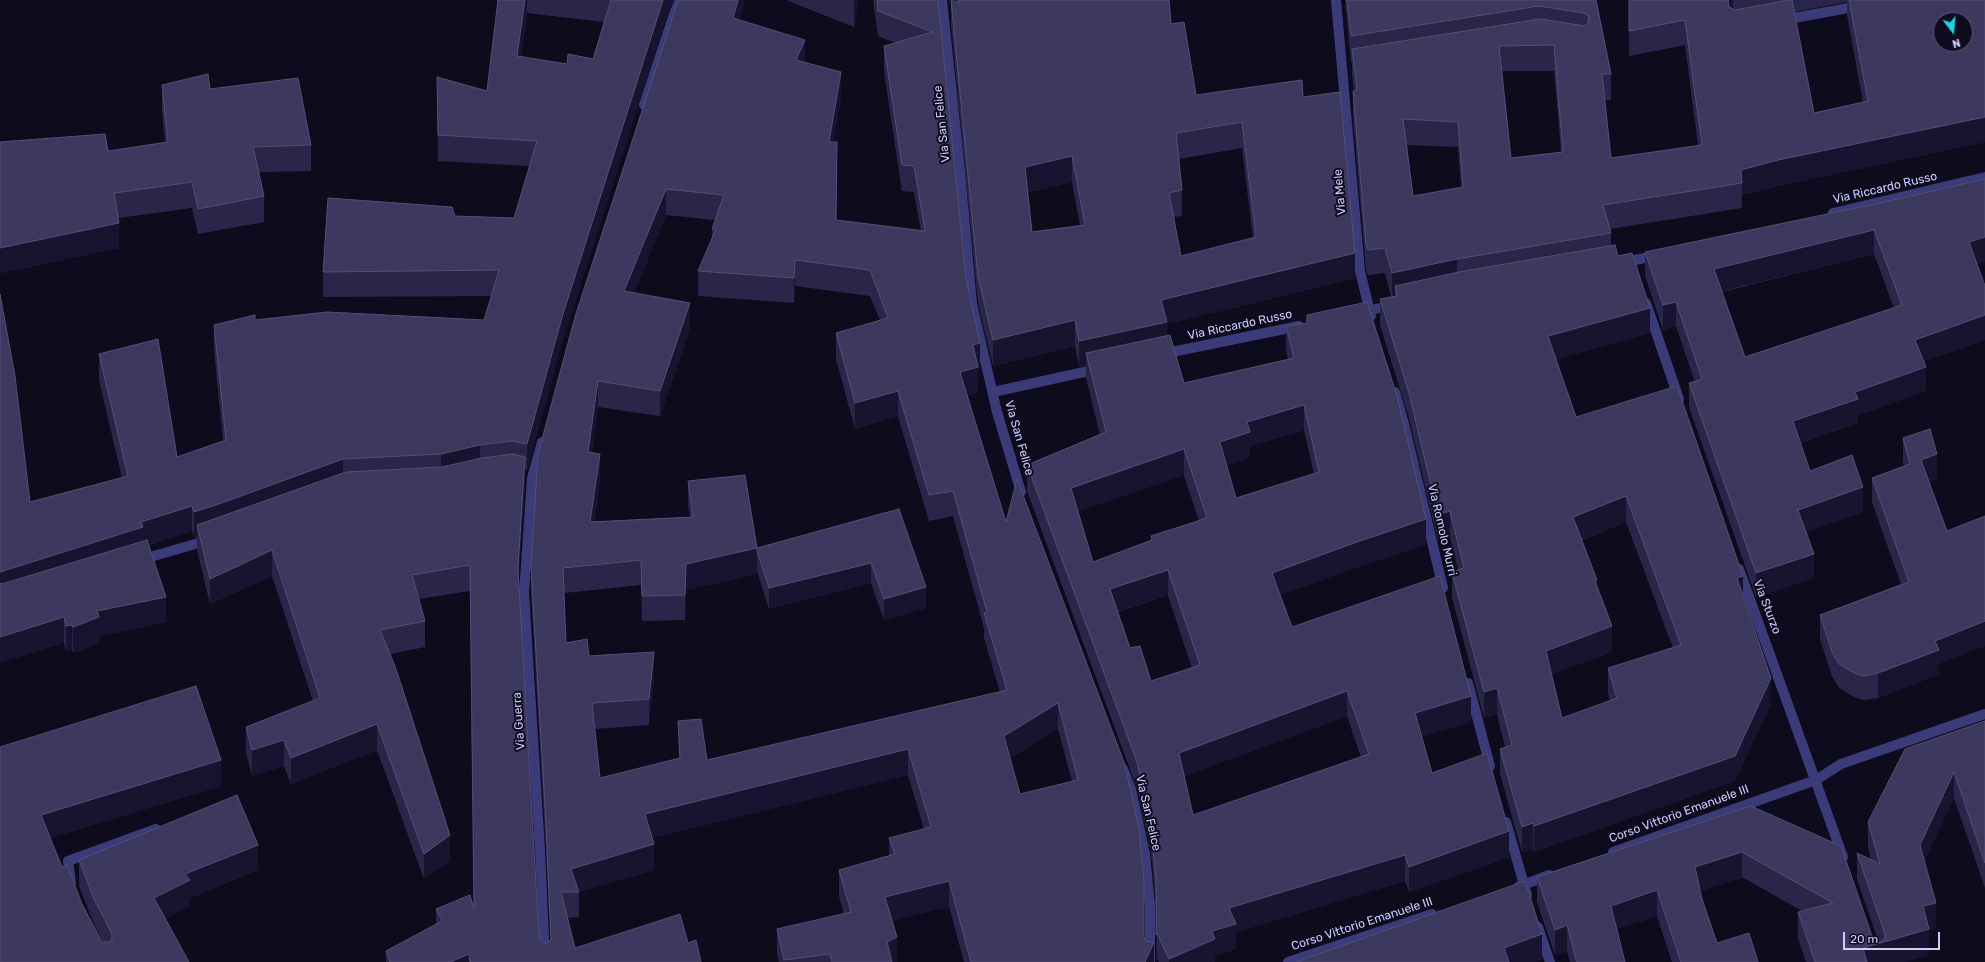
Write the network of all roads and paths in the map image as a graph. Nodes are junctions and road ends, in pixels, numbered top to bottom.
1 (680, 0) edge
2 (942, 0) edge
3 (1336, 0) edge
4 (1866, 5) edge
5 (1772, 22) edge
6 (642, 112) edge
7 (1985, 177) edge
8 (1824, 216) edge
9 (1671, 252) edge
10 (1610, 265) edge
11 (1643, 291) edge
12 (1406, 302) edge
13 (1369, 311) junction
14 (1349, 315) edge
15 (1313, 323) edge
16 (1374, 326) edge
17 (1150, 357) edge
18 (1105, 367) edge
19 (1392, 384) edge
20 (993, 392) junction
21 (1683, 412) edge
22 (544, 432) edge
23 (519, 475) edge
24 (532, 478) junction
25 (1024, 504) edge
26 (218, 537) edge
27 (1736, 562) edge
28 (128, 564) edge
29 (1445, 598) edge
30 (1465, 673) edge
31 (1985, 714) edge
32 (1120, 760) edge
33 (1494, 778) edge
34 (1816, 780) junction
35 (1504, 815) edge
36 (167, 825) edge
37 (1606, 854) edge
38 (1846, 868) edge
39 (1557, 872) edge
40 (1524, 885) junction
41 (1509, 890) edge
42 (76, 895) edge
43 (1531, 906) edge
44 (1442, 911) edge
45 (1536, 921) edge
46 (545, 962) edge
47 (1150, 962) edge
48 (1288, 962) edge
49 (1550, 962) edge

1 - 6 street
2 - 20 street, Via San Felice
3 - 13 street, Via Mele
4 - 5 street
7 - 8 street, Via Riccardo Russo
9 - 10 street
11 - 21 street
12 - 13 street
13 - 14 street
13 - 16 street
15 - 17 street, Via Riccardo Russo
18 - 20 street
19 - 29 street, Via Romolo Murri
20 - 25 street, Via San Felice
22 - 24 street, Via Guerra
23 - 24 street
24 - 46 street, Via Guerra
26 - 28 street
27 - 34 street, Via Sturzo
30 - 33 street
31 - 34 street, Corso Vittorio Emanuele III
32 - 47 street, Via San Felice
34 - 37 street, Corso Vittorio Emanuele III
34 - 38 street, Via Sturzo
35 - 40 street
36 - 42 street
39 - 40 street
40 - 41 street
40 - 43 street
44 - 48 street, Corso Vittorio Emanuele III
45 - 49 street

